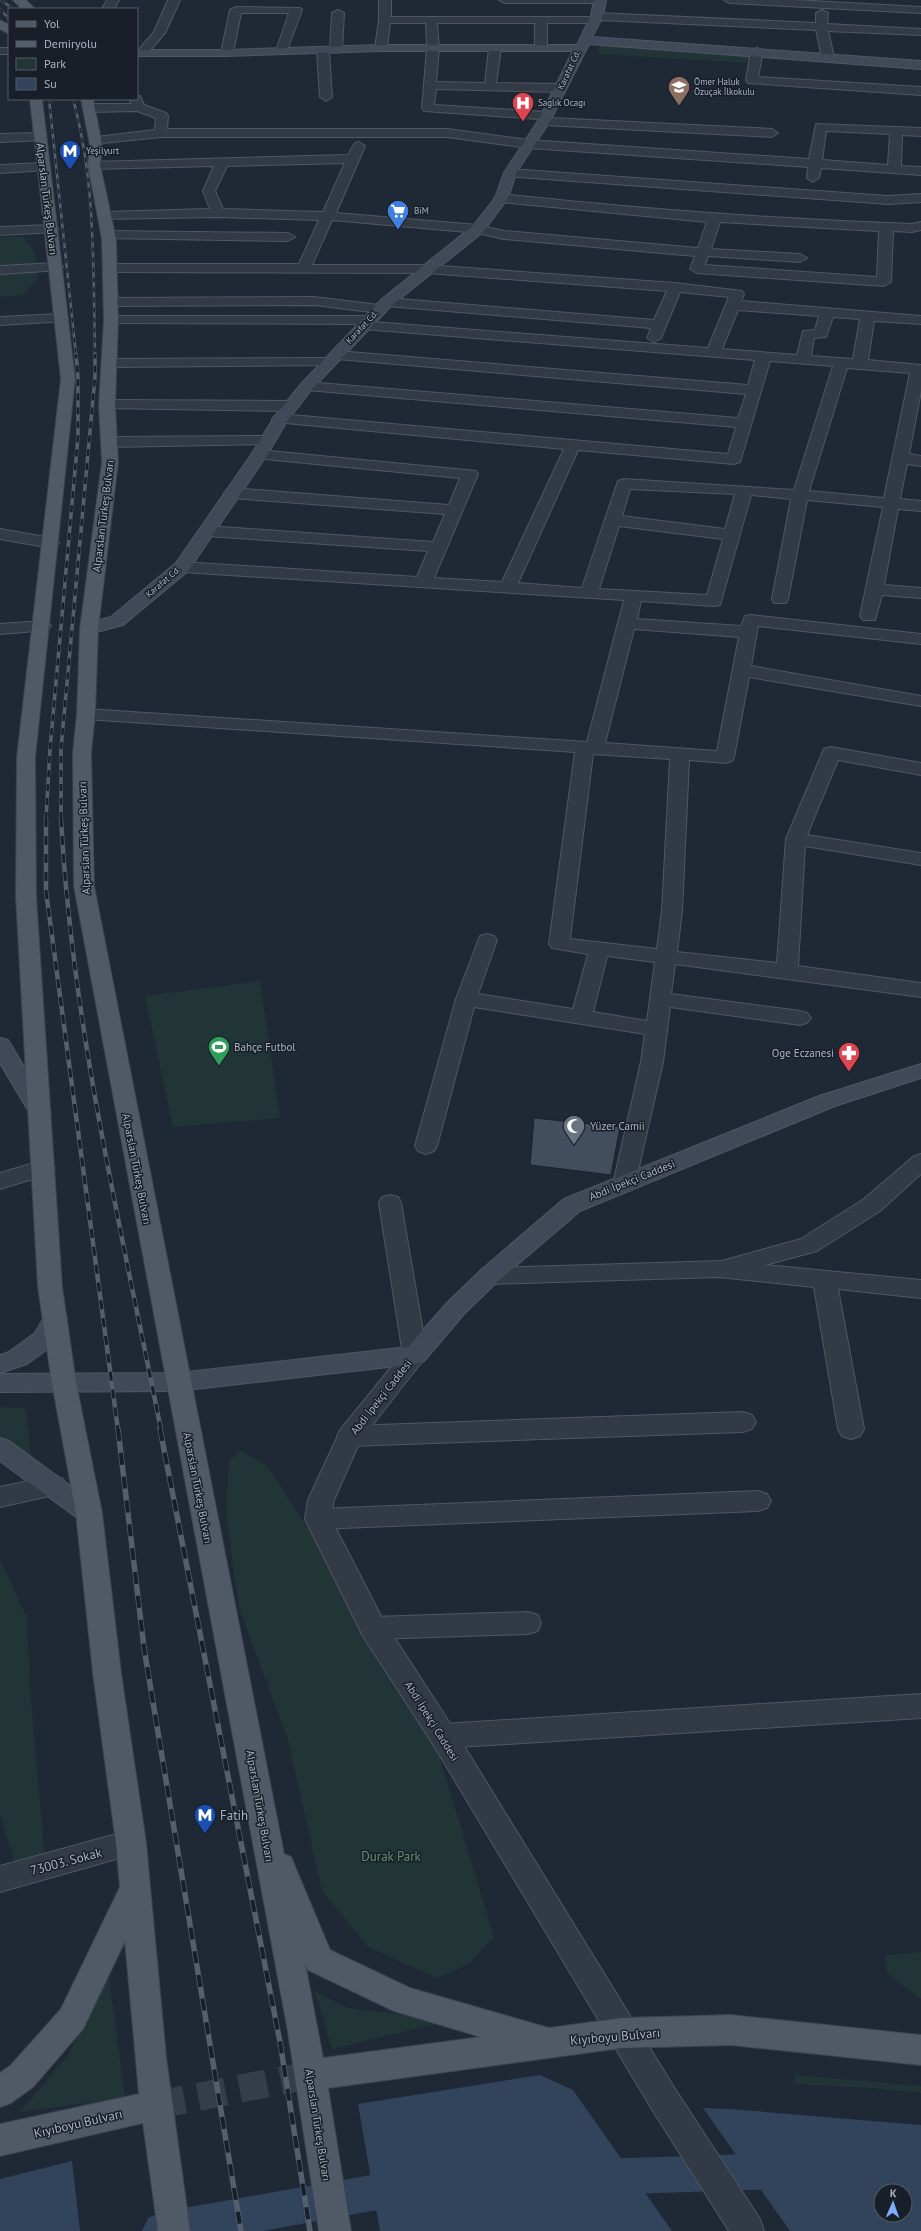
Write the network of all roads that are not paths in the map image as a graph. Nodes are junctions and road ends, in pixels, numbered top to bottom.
1 (19, 0) edge
2 (174, 0) edge
3 (385, 0) edge
4 (505, 0) edge
5 (600, 0) edge
6 (730, 0) edge
7 (822, 2) edge
8 (28, 8) edge
9 (921, 10) edge
10 (338, 13) dead end
11 (596, 18) junction
12 (488, 19) junction
13 (541, 19) junction
14 (385, 20) junction
15 (431, 20) junction
16 (0, 23) edge
17 (821, 26) junction
18 (8, 30) edge
19 (921, 32) edge
20 (582, 44) junction
21 (381, 48) junction
22 (433, 48) junction
23 (490, 48) junction
24 (541, 48) junction
25 (323, 50) junction
26 (336, 50) junction
27 (282, 51) junction
28 (757, 51) junction
29 (140, 53) edge
30 (227, 53) junction
31 (828, 57) junction
32 (921, 65) edge
33 (430, 85) junction
34 (490, 87) junction
35 (560, 88) junction
36 (921, 91) edge
37 (326, 97) dead end
38 (36, 100) edge
39 (88, 103) edge
40 (137, 103) edge
41 (545, 118) junction
42 (896, 131) junction
43 (365, 132) junction
44 (921, 132) edge
45 (160, 133) junction
46 (772, 133) dead end
47 (40, 137) junction
48 (0, 138) edge
49 (96, 141) junction
50 (529, 144) junction
51 (354, 159) junction
52 (222, 162) junction
53 (816, 164) junction
54 (94, 165) junction
55 (43, 166) junction
56 (0, 169) edge
57 (665, 169) junction
58 (894, 169) junction
59 (921, 171) edge
60 (510, 173) junction
61 (810, 195) junction
62 (501, 198) junction
63 (921, 198) edge
64 (218, 213) junction
65 (199, 214) junction
66 (653, 214) junction
67 (329, 216) junction
68 (715, 218) junction
69 (804, 224) junction
70 (107, 225) junction
71 (921, 226) edge
72 (886, 227) junction
73 (51, 229) junction
74 (478, 229) junction
75 (0, 231) edge
76 (193, 235) junction
77 (288, 237) dead end
78 (802, 247) junction
79 (702, 252) junction
80 (56, 267) junction
81 (111, 268) junction
82 (304, 268) junction
83 (427, 269) junction
84 (0, 270) edge
85 (800, 276) junction
86 (205, 284) junction
87 (675, 287) junction
88 (383, 305) junction
89 (733, 305) junction
90 (111, 311) junction
91 (826, 315) dead end
92 (868, 316) junction
93 (61, 318) junction
94 (921, 320) edge
95 (0, 321) edge
96 (365, 323) junction
97 (660, 325) junction
98 (650, 348) junction
99 (714, 352) junction
100 (764, 356) junction
101 (333, 358) junction
102 (803, 360) junction
103 (110, 363) junction
104 (841, 363) junction
105 (860, 364) junction
106 (920, 369) edge
107 (307, 386) junction
108 (754, 390) junction
109 (107, 405) junction
110 (290, 406) junction
111 (280, 419) junction
112 (744, 424) junction
113 (267, 441) junction
114 (110, 442) junction
115 (573, 445) junction
116 (259, 455) junction
117 (901, 458) junction
118 (921, 461) edge
119 (744, 490) junction
120 (232, 493) junction
121 (800, 495) junction
122 (891, 502) junction
123 (921, 506) edge
124 (454, 510) junction
125 (613, 520) junction
126 (208, 531) junction
127 (3, 536) edge
128 (732, 536) junction
129 (51, 543) junction
130 (438, 547) junction
131 (182, 567) junction
132 (423, 582) junction
133 (508, 587) junction
134 (874, 589) junction
135 (590, 592) junction
136 (921, 593) edge
137 (634, 595) junction
138 (780, 599) dead end
139 (869, 616) dead end
140 (626, 623) junction
141 (42, 626) junction
142 (0, 628) edge
143 (89, 629) junction
144 (748, 632) junction
145 (921, 640) edge
146 (741, 670) junction
147 (921, 701) edge
148 (86, 714) junction
149 (590, 748) junction
150 (680, 754) junction
151 (921, 769) edge
152 (796, 839) junction
153 (921, 859) edge
154 (487, 940) dead end
155 (599, 949) junction
156 (666, 957) junction
157 (787, 971) junction
158 (921, 990) edge
159 (466, 999) junction
160 (660, 999) junction
161 (581, 1017) junction
162 (800, 1018) dead end
163 (657, 1029) junction
164 (0, 1045) edge
165 (921, 1071) edge
166 (40, 1112) junction
167 (426, 1146) dead end
168 (921, 1162) edge
169 (44, 1168) junction
170 (0, 1181) edge
171 (624, 1184) junction
172 (390, 1204) dead end
173 (718, 1269) junction
174 (489, 1276) junction
175 (825, 1281) junction
176 (921, 1289) edge
177 (55, 1318) junction
178 (414, 1354) junction
179 (0, 1364) edge
180 (0, 1382) edge
181 (178, 1382) junction
182 (64, 1383) junction
183 (743, 1422) dead end
184 (851, 1429) dead end
185 (350, 1436) junction
186 (0, 1448) edge
187 (54, 1486) junction
188 (0, 1497) edge
189 (758, 1500) dead end
190 (89, 1513) junction
191 (318, 1519) junction
192 (528, 1622) dead end
193 (373, 1628) junction
194 (921, 1706) edge
195 (442, 1736) junction
196 (262, 1818) junction
197 (131, 1843) junction
198 (0, 1879) edge
199 (135, 1886) junction
200 (618, 2024) junction
201 (551, 2042) junction
202 (921, 2050) edge
203 (310, 2075) junction
204 (0, 2092) edge
205 (157, 2105) junction
206 (0, 2140) edge
207 (174, 2231) edge
208 (335, 2231) edge
209 (748, 2231) edge

1 - 8 main road
2 - 29 street
3 - 14 street
4 - 5 street
5 - 11 main road, Karafat Cd.
6 - 7 street
7 - 9 street
7 - 17 street
10 - 26 street
11 - 13 street
11 - 17 street
11 - 20 main road, Karafat Cd.
12 - 13 street
12 - 15 street
12 - 23 street
13 - 24 street
14 - 15 street
14 - 21 street
15 - 22 street
16 - 18 main road
17 - 19 street
17 - 31 street
20 - 24 main road
20 - 28 main road
20 - 35 main road, Karafat Cd.
21 - 22 main road
21 - 26 main road
22 - 23 main road
22 - 33 street
23 - 24 main road
23 - 34 street
25 - 26 main road
25 - 27 main road
25 - 37 street
27 - 30 main road
27 - 30 street
28 - 31 main road
28 - 36 street
29 - 30 main road
31 - 32 main road
33 - 34 street
33 - 41 street
34 - 35 street
35 - 41 main road, Karafat Cd.
38 - 47 main road, Alparslan Türkeş Bulvarı
39 - 40 street
39 - 49 main road, Alparslan Türkeş Bulvarı
40 - 45 street
41 - 46 street
41 - 50 main road, Karafat Cd.
42 - 44 street
42 - 53 street
42 - 58 street
43 - 45 street
43 - 50 street
43 - 51 street
45 - 49 street
47 - 48 street
47 - 55 main road, Alparslan Türkeş Bulvarı
49 - 54 main road, Alparslan Türkeş Bulvarı
50 - 57 street
50 - 60 main road, Karafat Cd.
51 - 52 street
51 - 67 street
52 - 54 street
52 - 64 street
53 - 57 street
53 - 58 street
53 - 61 street
54 - 70 main road, Alparslan Türkeş Bulvarı
55 - 56 street
55 - 73 main road, Alparslan Türkeş Bulvarı
57 - 60 street
57 - 61 street
57 - 66 street
58 - 59 street
60 - 62 main road, Karafat Cd.
61 - 63 street
62 - 66 street
62 - 74 main road, Karafat Cd.
64 - 65 street
64 - 67 street
65 - 70 street
65 - 76 street
66 - 68 street
67 - 74 street
67 - 82 street
68 - 69 street
68 - 79 street
69 - 72 street
69 - 78 street
70 - 76 street
70 - 81 main road, Alparslan Türkeş Bulvarı
71 - 72 street
72 - 85 street
73 - 75 street
73 - 80 main road, Alparslan Türkeş Bulvarı
74 - 79 street
74 - 83 main road, Karafat Cd.
76 - 77 street
78 - 79 street
78 - 85 street
79 - 85 street
80 - 84 street
80 - 93 main road, Alparslan Türkeş Bulvarı
81 - 86 street
81 - 90 main road, Alparslan Türkeş Bulvarı
82 - 83 street
82 - 86 street
83 - 87 street
83 - 88 main road, Karafat Cd.
86 - 88 street
86 - 90 street
87 - 89 street
87 - 97 street
88 - 96 main road, Karafat Cd.
88 - 97 street
89 - 92 street
89 - 99 street
90 - 96 street
90 - 103 main road, Alparslan Türkeş Bulvarı
91 - 102 street
92 - 94 street
92 - 105 street
93 - 95 street
93 - 129 main road, Alparslan Türkeş Bulvarı
96 - 98 street
96 - 101 main road, Karafat Cd.
97 - 98 street
98 - 99 street
99 - 100 street
100 - 102 street
100 - 108 street
101 - 103 street
101 - 107 main road, Karafat Cd.
101 - 108 street
102 - 104 street
103 - 109 main road, Alparslan Türkeş Bulvarı
104 - 105 street
104 - 121 street
105 - 106 street
106 - 117 street
107 - 110 main road, Karafat Cd.
107 - 112 street
108 - 112 street
109 - 110 street
109 - 114 main road, Alparslan Türkeş Bulvarı
110 - 111 main road, Karafat Cd.
111 - 113 main road, Karafat Cd.
111 - 115 street
112 - 115 street
113 - 114 street
113 - 116 main road, Karafat Cd.
114 - 143 main road, Alparslan Türkeş Bulvarı
115 - 133 street
116 - 120 main road, Karafat Cd.
116 - 124 street
117 - 118 street
117 - 122 street
119 - 121 street
119 - 125 street
119 - 128 street
120 - 124 street
120 - 126 main road, Karafat Cd.
121 - 122 street
121 - 138 street
122 - 123 street
122 - 134 street
124 - 130 street
125 - 128 street
125 - 135 street
126 - 130 street
126 - 131 main road, Karafat Cd.
127 - 129 street
128 - 137 street
129 - 141 main road, Alparslan Türkeş Bulvarı
130 - 132 street
131 - 132 street
131 - 143 main road, Karafat Cd.
132 - 133 street
133 - 135 street
134 - 136 street
134 - 139 street
135 - 137 street
137 - 140 street
140 - 144 street
140 - 149 street
141 - 142 street
141 - 166 main road, Alparslan Türkeş Bulvarı
143 - 148 main road, Alparslan Türkeş Bulvarı
144 - 145 street
144 - 146 street
146 - 147 street
146 - 150 street
148 - 149 street
148 - 181 main road, Alparslan Türkeş Bulvarı
149 - 150 street
149 - 155 street
150 - 156 street
151 - 152 street
152 - 153 street
152 - 157 street
154 - 159 street
155 - 156 street
155 - 161 street
156 - 157 street
156 - 160 street
157 - 158 street
159 - 161 street
159 - 167 street
160 - 162 street
160 - 163 street
161 - 163 street
163 - 171 street
164 - 166 main road
165 - 171 main road, Abdi İpekçi Caddesi
166 - 169 main road, Alparslan Türkeş Bulvarı
168 - 173 street
169 - 170 street
169 - 177 main road, Alparslan Türkeş Bulvarı
171 - 174 main road, Abdi İpekçi Caddesi
172 - 178 street
173 - 174 street
173 - 175 street
174 - 178 main road, Abdi İpekçi Caddesi
175 - 176 street
175 - 184 street
177 - 179 main road
177 - 182 main road, Alparslan Türkeş Bulvarı
178 - 181 main road
178 - 185 street, Abdi İpekçi Caddesi
180 - 182 main road
181 - 182 main road
181 - 196 main road, Alparslan Türkeş Bulvarı
182 - 190 main road, Alparslan Türkeş Bulvarı
183 - 185 street
185 - 191 street, Abdi İpekçi Caddesi
186 - 187 main road
187 - 188 street
187 - 190 main road
189 - 191 street
190 - 197 main road, Alparslan Türkeş Bulvarı
191 - 193 street, Abdi İpekçi Caddesi
192 - 193 street
193 - 195 street, Abdi İpekçi Caddesi
194 - 195 street
195 - 200 street, Abdi İpekçi Caddesi
196 - 201 main road
196 - 203 main road, Alparslan Türkeş Bulvarı
197 - 198 street, 73003. Sokak
197 - 199 main road, Alparslan Türkeş Bulvarı
199 - 204 main road
199 - 205 main road, Alparslan Türkeş Bulvarı
200 - 201 main road, Kıyıboyu Bulvarı
200 - 202 main road, Kıyıboyu Bulvarı
200 - 209 street, Abdi İpekçi Caddesi
201 - 203 main road, Kıyıboyu Bulvarı
203 - 208 main road, Alparslan Türkeş Bulvarı
205 - 206 main road, Kıyıboyu Bulvarı
205 - 207 main road, Alparslan Türkeş Bulvarı

